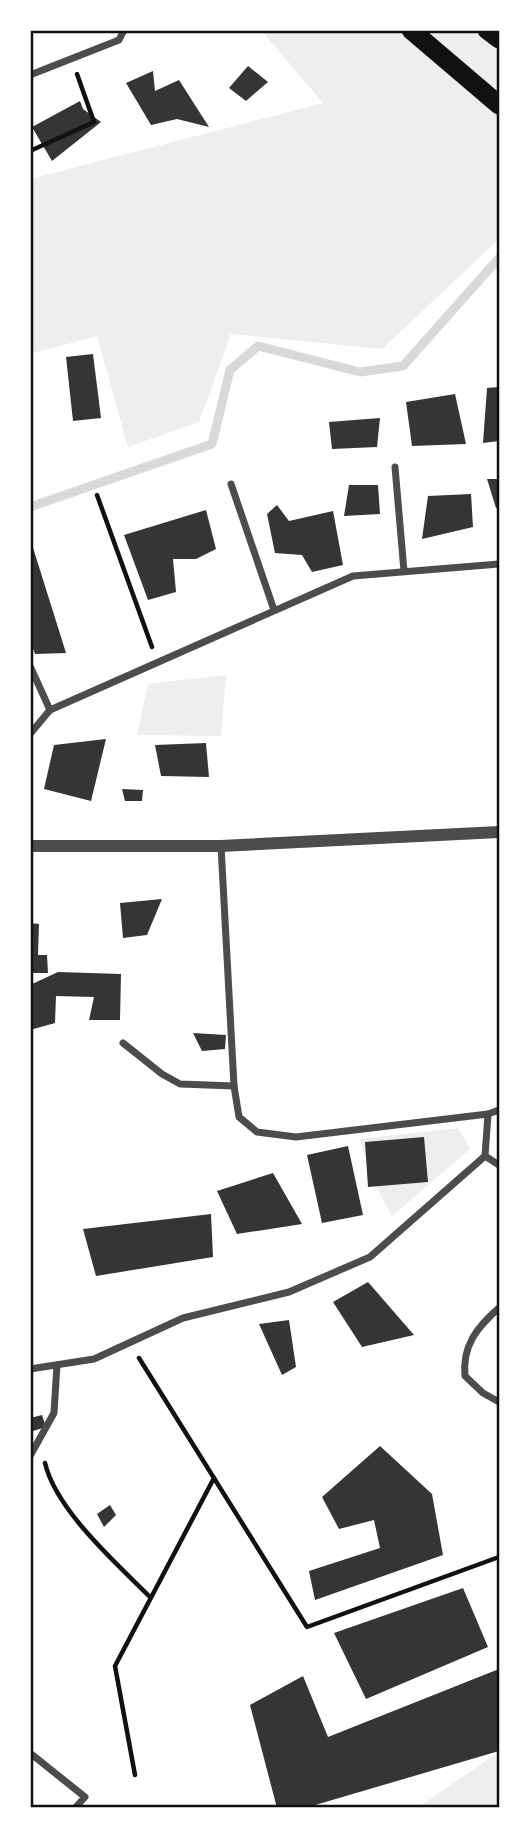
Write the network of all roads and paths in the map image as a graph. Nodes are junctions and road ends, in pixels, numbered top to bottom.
1 (124, 30) edge
2 (411, 30) edge
3 (486, 30) edge
4 (499, 39) edge
5 (71, 58) junction
6 (30, 75) edge
7 (499, 105) edge
8 (30, 151) edge
9 (395, 467) dead end
10 (231, 484) dead end
11 (97, 495) dead end
12 (499, 564) edge
13 (404, 571) junction
14 (274, 610) junction
15 (157, 661) junction
16 (30, 666) edge
17 (50, 710) junction
18 (30, 734) edge
19 (499, 832) edge
20 (30, 846) edge
21 (221, 846) junction
22 (123, 1043) dead end
23 (234, 1086) junction
24 (499, 1110) edge
25 (488, 1114) junction
26 (485, 1156) junction
27 (499, 1165) edge
28 (499, 1308) edge
29 (130, 1342) junction
30 (57, 1365) junction
31 (30, 1369) edge
32 (499, 1402) edge
33 (40, 1438) junction
34 (30, 1456) edge
35 (214, 1478) junction
36 (499, 1557) edge
37 (150, 1597) junction
38 (30, 1753) edge
39 (135, 1775) dead end
40 (75, 1808) edge

1 - 5 street
2 - 7 highway
3 - 4 highway
5 - 6 street
5 - 8 path
9 - 13 street
10 - 14 street
11 - 15 path
12 - 13 street
13 - 14 street
14 - 15 street
15 - 17 street
16 - 17 street
17 - 18 street
19 - 21 street
20 - 21 street
21 - 23 street
22 - 23 street
23 - 25 street
24 - 25 street
25 - 26 street
26 - 27 street
26 - 29 street
28 - 32 street
29 - 30 street
29 - 35 path
30 - 31 street
30 - 33 street
33 - 34 street
33 - 37 path
35 - 36 path
35 - 37 path
37 - 39 path
38 - 40 street

